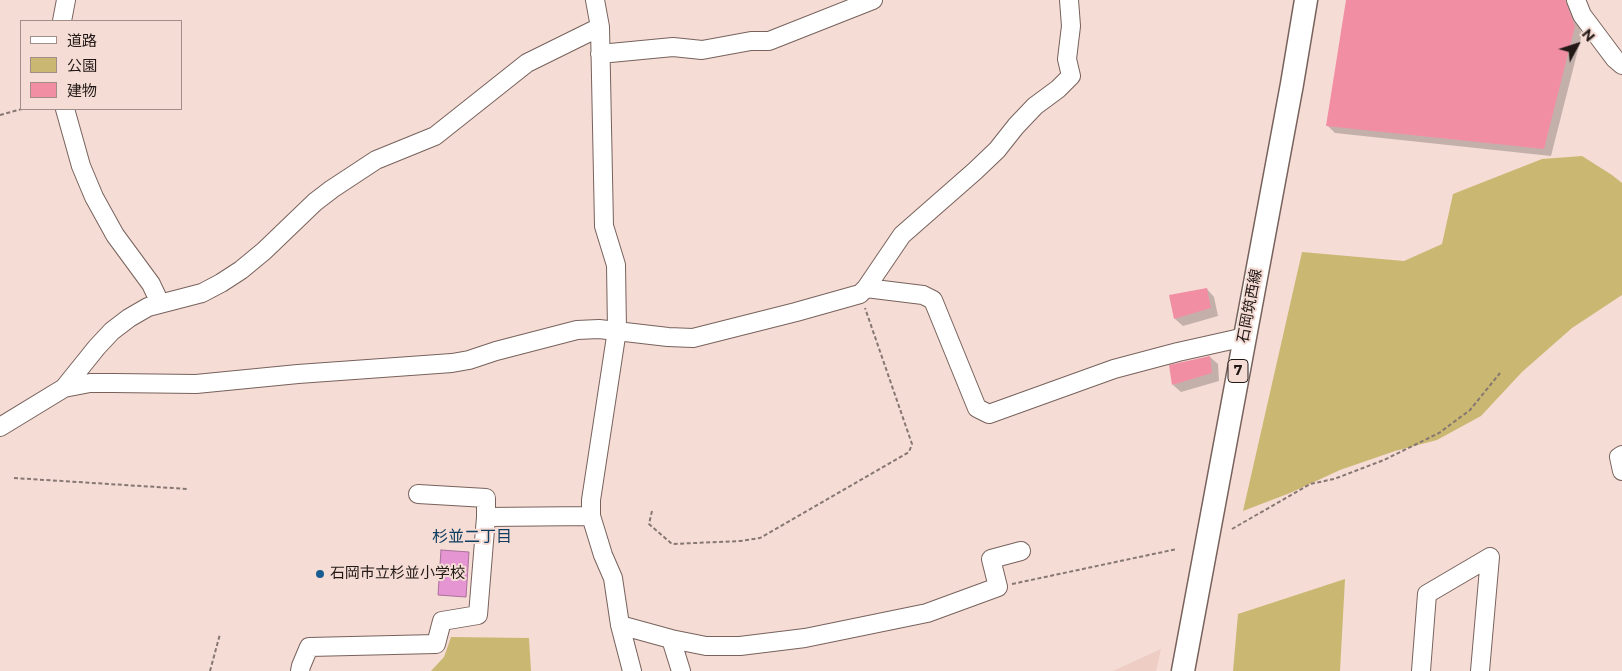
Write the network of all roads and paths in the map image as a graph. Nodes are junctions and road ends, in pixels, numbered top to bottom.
1 (66, 0) edge
2 (595, 0) edge
3 (873, 0) edge
4 (1069, 0) edge
5 (1306, 0) edge
6 (1576, 0) edge
7 (62, 20) edge
8 (600, 28) junction
9 (600, 54) junction
10 (1622, 65) edge
11 (20, 110) edge
12 (64, 110) edge
13 (0, 115) edge
14 (863, 291) junction
15 (160, 303) junction
16 (617, 330) junction
17 (1245, 337) junction
18 (1500, 373) dead end
19 (64, 388) junction
20 (0, 428) edge
21 (1622, 454) edge
22 (1622, 471) edge
23 (14, 478) dead end
24 (188, 489) dead end
25 (418, 494) dead end
26 (652, 511) dead end
27 (591, 516) junction
28 (486, 517) junction
29 (1232, 529) dead end
30 (1177, 549) dead end
31 (1021, 551) dead end
32 (998, 587) junction
33 (620, 625) junction
34 (220, 634) dead end
35 (671, 639) junction
36 (210, 671) edge
37 (300, 671) edge
38 (632, 671) edge
39 (681, 671) edge
40 (1183, 671) edge
41 (1421, 671) edge
42 (1480, 671) edge

1 - 7 street
2 - 8 street
3 - 9 street
4 - 14 street
5 - 17 main road, 石岡筑西線 / 7
6 - 10 street
8 - 9 street
8 - 15 street
9 - 16 street
11 - 13 path
12 - 15 street
14 - 16 street
14 - 17 street
14 - 26 path
15 - 19 street
16 - 19 street
16 - 27 street
17 - 40 main road, 石岡筑西線 / 7
18 - 29 path
19 - 20 street
21 - 22 street
23 - 24 path
25 - 28 street
27 - 28 street
27 - 33 street
28 - 37 street
30 - 32 path
31 - 32 street
32 - 35 street
33 - 35 street
33 - 38 street
34 - 36 path
35 - 39 street
41 - 42 street

